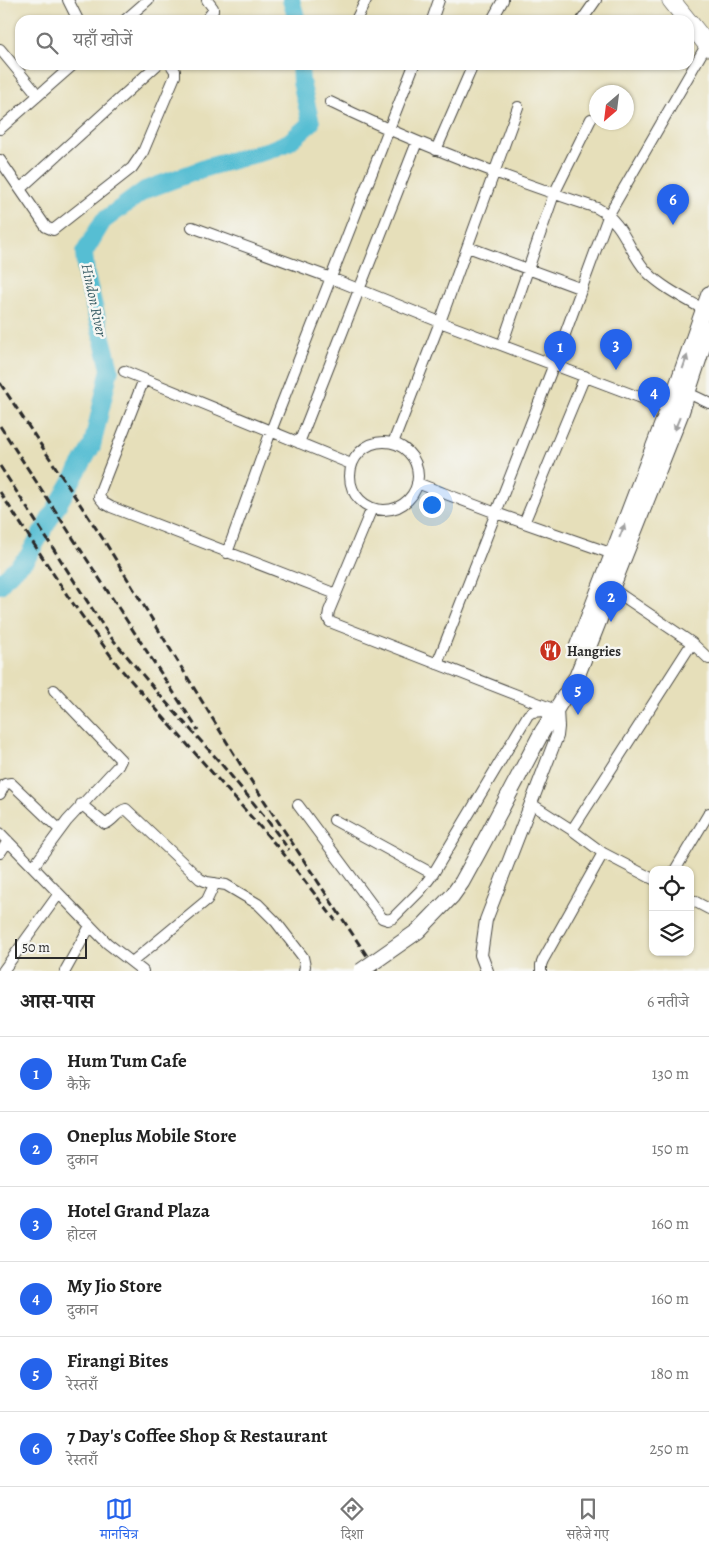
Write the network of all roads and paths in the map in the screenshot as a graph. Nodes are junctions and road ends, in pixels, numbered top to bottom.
1 (68, 0) edge
2 (148, 0) edge
3 (207, 0) edge
4 (366, 0) edge
5 (440, 0) edge
6 (503, 0) edge
7 (596, 0) edge
8 (671, 0) edge
9 (76, 15) edge
10 (131, 15) edge
11 (210, 15) edge
12 (358, 15) edge
13 (434, 15) edge
14 (495, 15) edge
15 (586, 15) edge
16 (683, 15) edge
17 (694, 28) edge
18 (708, 45) edge
19 (0, 49) edge
20 (15, 67) edge
21 (694, 69) edge
22 (17, 70) edge
23 (67, 70) edge
24 (151, 70) edge
25 (174, 70) edge
26 (412, 70) edge
27 (471, 70) edge
28 (693, 70) edge
29 (38, 95) junction
30 (330, 102) dead end
31 (518, 106) dead end
32 (589, 123) edge
33 (0, 129) edge
34 (388, 130) junction
35 (417, 142) junction
36 (436, 150) junction
37 (0, 160) edge
38 (496, 172) junction
39 (20, 189) junction
40 (554, 194) junction
41 (609, 214) junction
42 (192, 227) dead end
43 (468, 247) junction
44 (528, 269) junction
45 (332, 278) junction
46 (582, 288) junction
47 (360, 290) junction
48 (709, 294) edge
49 (703, 309) junction
50 (440, 322) junction
51 (709, 328) edge
52 (502, 344) junction
53 (554, 364) junction
54 (124, 371) dead end
55 (585, 376) junction
56 (144, 380) junction
57 (688, 393) junction
58 (709, 403) edge
59 (668, 408) junction
60 (271, 431) junction
61 (299, 443) junction
62 (393, 443) junction
63 (351, 464) junction
64 (417, 483) junction
65 (372, 508) junction
66 (496, 513) junction
67 (524, 523) junction
68 (227, 553) junction
69 (613, 554) junction
70 (607, 586) junction
71 (336, 594) junction
72 (692, 642) junction
73 (709, 659) edge
74 (437, 664) junction
75 (54, 690) dead end
76 (556, 710) junction
77 (0, 794) edge
78 (530, 803) junction
79 (81, 804) junction
80 (298, 804) dead end
81 (709, 813) edge
82 (334, 820) dead end
83 (60, 830) junction
84 (572, 830) junction
85 (0, 833) edge
86 (8, 841) junction
87 (0, 853) edge
88 (603, 853) junction
89 (677, 866) edge
90 (33, 867) junction
91 (433, 874) junction
92 (649, 877) edge
93 (215, 883) junction
94 (58, 895) junction
95 (694, 901) edge
96 (709, 909) edge
97 (90, 926) junction
98 (132, 962) junction
99 (4, 971) edge
100 (65, 971) edge
101 (143, 971) edge
102 (304, 971) edge
103 (361, 971) edge
104 (487, 971) edge
105 (541, 971) edge

1 - 9 street
2 - 10 street
3 - 11 street
4 - 12 street
5 - 13 street
6 - 14 street
7 - 15 street
8 - 16 highway
17 - 18 highway
18 - 21 street
19 - 20 street
22 - 29 street
23 - 29 street
24 - 39 street
25 - 39 street
26 - 34 street
27 - 36 street
28 - 41 street
29 - 33 street
30 - 34 street
31 - 38 street
32 - 40 street
34 - 35 street
34 - 45 street
35 - 36 street
35 - 47 street
36 - 38 street
37 - 39 street
38 - 40 street
38 - 43 street
40 - 41 street
40 - 44 street
41 - 46 street
41 - 49 street
42 - 45 street
43 - 44 street
43 - 50 street
44 - 46 street
44 - 52 street
45 - 47 street
45 - 60 street
46 - 53 street
47 - 50 street
47 - 61 street
48 - 49 main road
59 -> 49 main road
50 - 52 street
50 - 62 street
51 - 57 main road
52 - 53 street
53 - 55 street
53 - 66 street
54 - 56 street
55 - 59 street
55 - 67 street
56 - 60 street
56 - 68 street
57 - 58 street
57 -> 70 main road
69 -> 59 main road
60 - 61 street
60 - 68 street
61 - 63 street
62 - 63 street
62 - 64 street
63 - 65 street
64 - 65 street
64 - 66 street
65 - 71 street
66 - 67 street
66 - 74 street
67 - 69 street
68 - 71 street
69 - 70 main road
70 - 72 street
70 - 76 main road
71 - 74 street
72 - 73 street
72 - 84 street
74 - 76 street
75 - 79 street
76 - 78 street
76 - 91 street
76 - 103 main road, bridge
77 - 83 street
78 - 84 street
78 - 104 street
79 - 83 street
79 - 93 street
80 - 91 street
81 - 89 street
82 - 91 street
83 - 90 street
84 - 88 street
85 - 86 street
86 - 87 street
86 - 90 street
88 - 92 street
88 - 105 street
90 - 94 street
93 - 98 street
93 - 102 street
94 - 97 street
94 - 99 street
95 - 96 street
97 - 98 street
97 - 100 street
98 - 101 street

